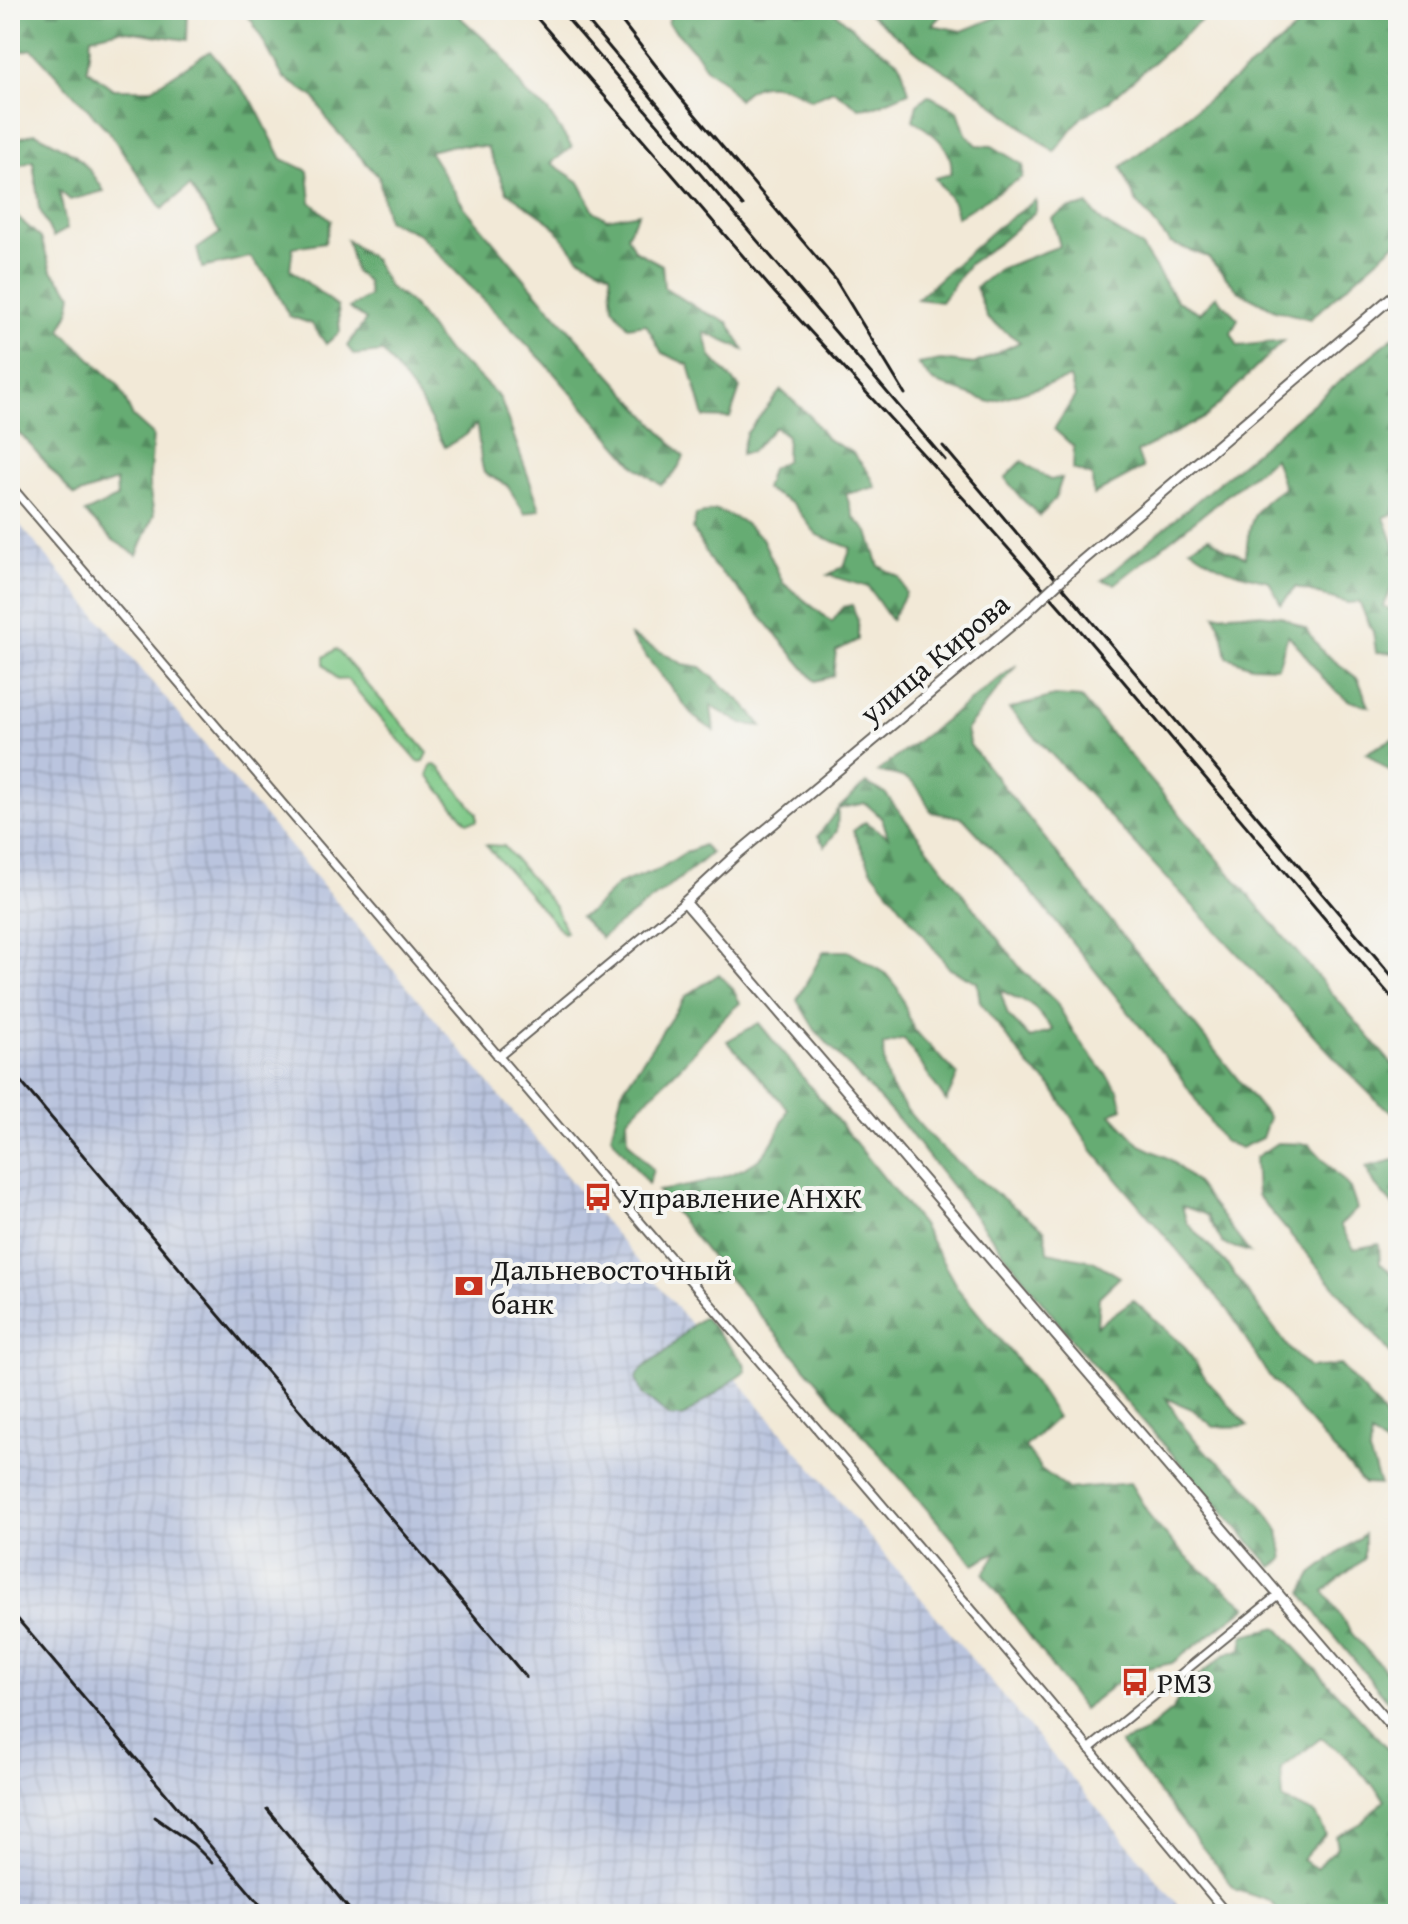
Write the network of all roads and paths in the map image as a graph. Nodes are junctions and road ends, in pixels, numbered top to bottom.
1 (1398, 292) edge
2 (10, 485) edge
3 (685, 902) junction
4 (498, 1057) junction
5 (1279, 1594) junction
6 (1398, 1734) edge
7 (1089, 1749) junction
8 (1227, 1914) edge

1 - 3 street, улица Кирова, bridge
2 - 4 street
3 - 4 street, улица Кирова
3 - 5 street
4 - 7 street
5 - 6 street
5 - 7 street
7 - 8 street

